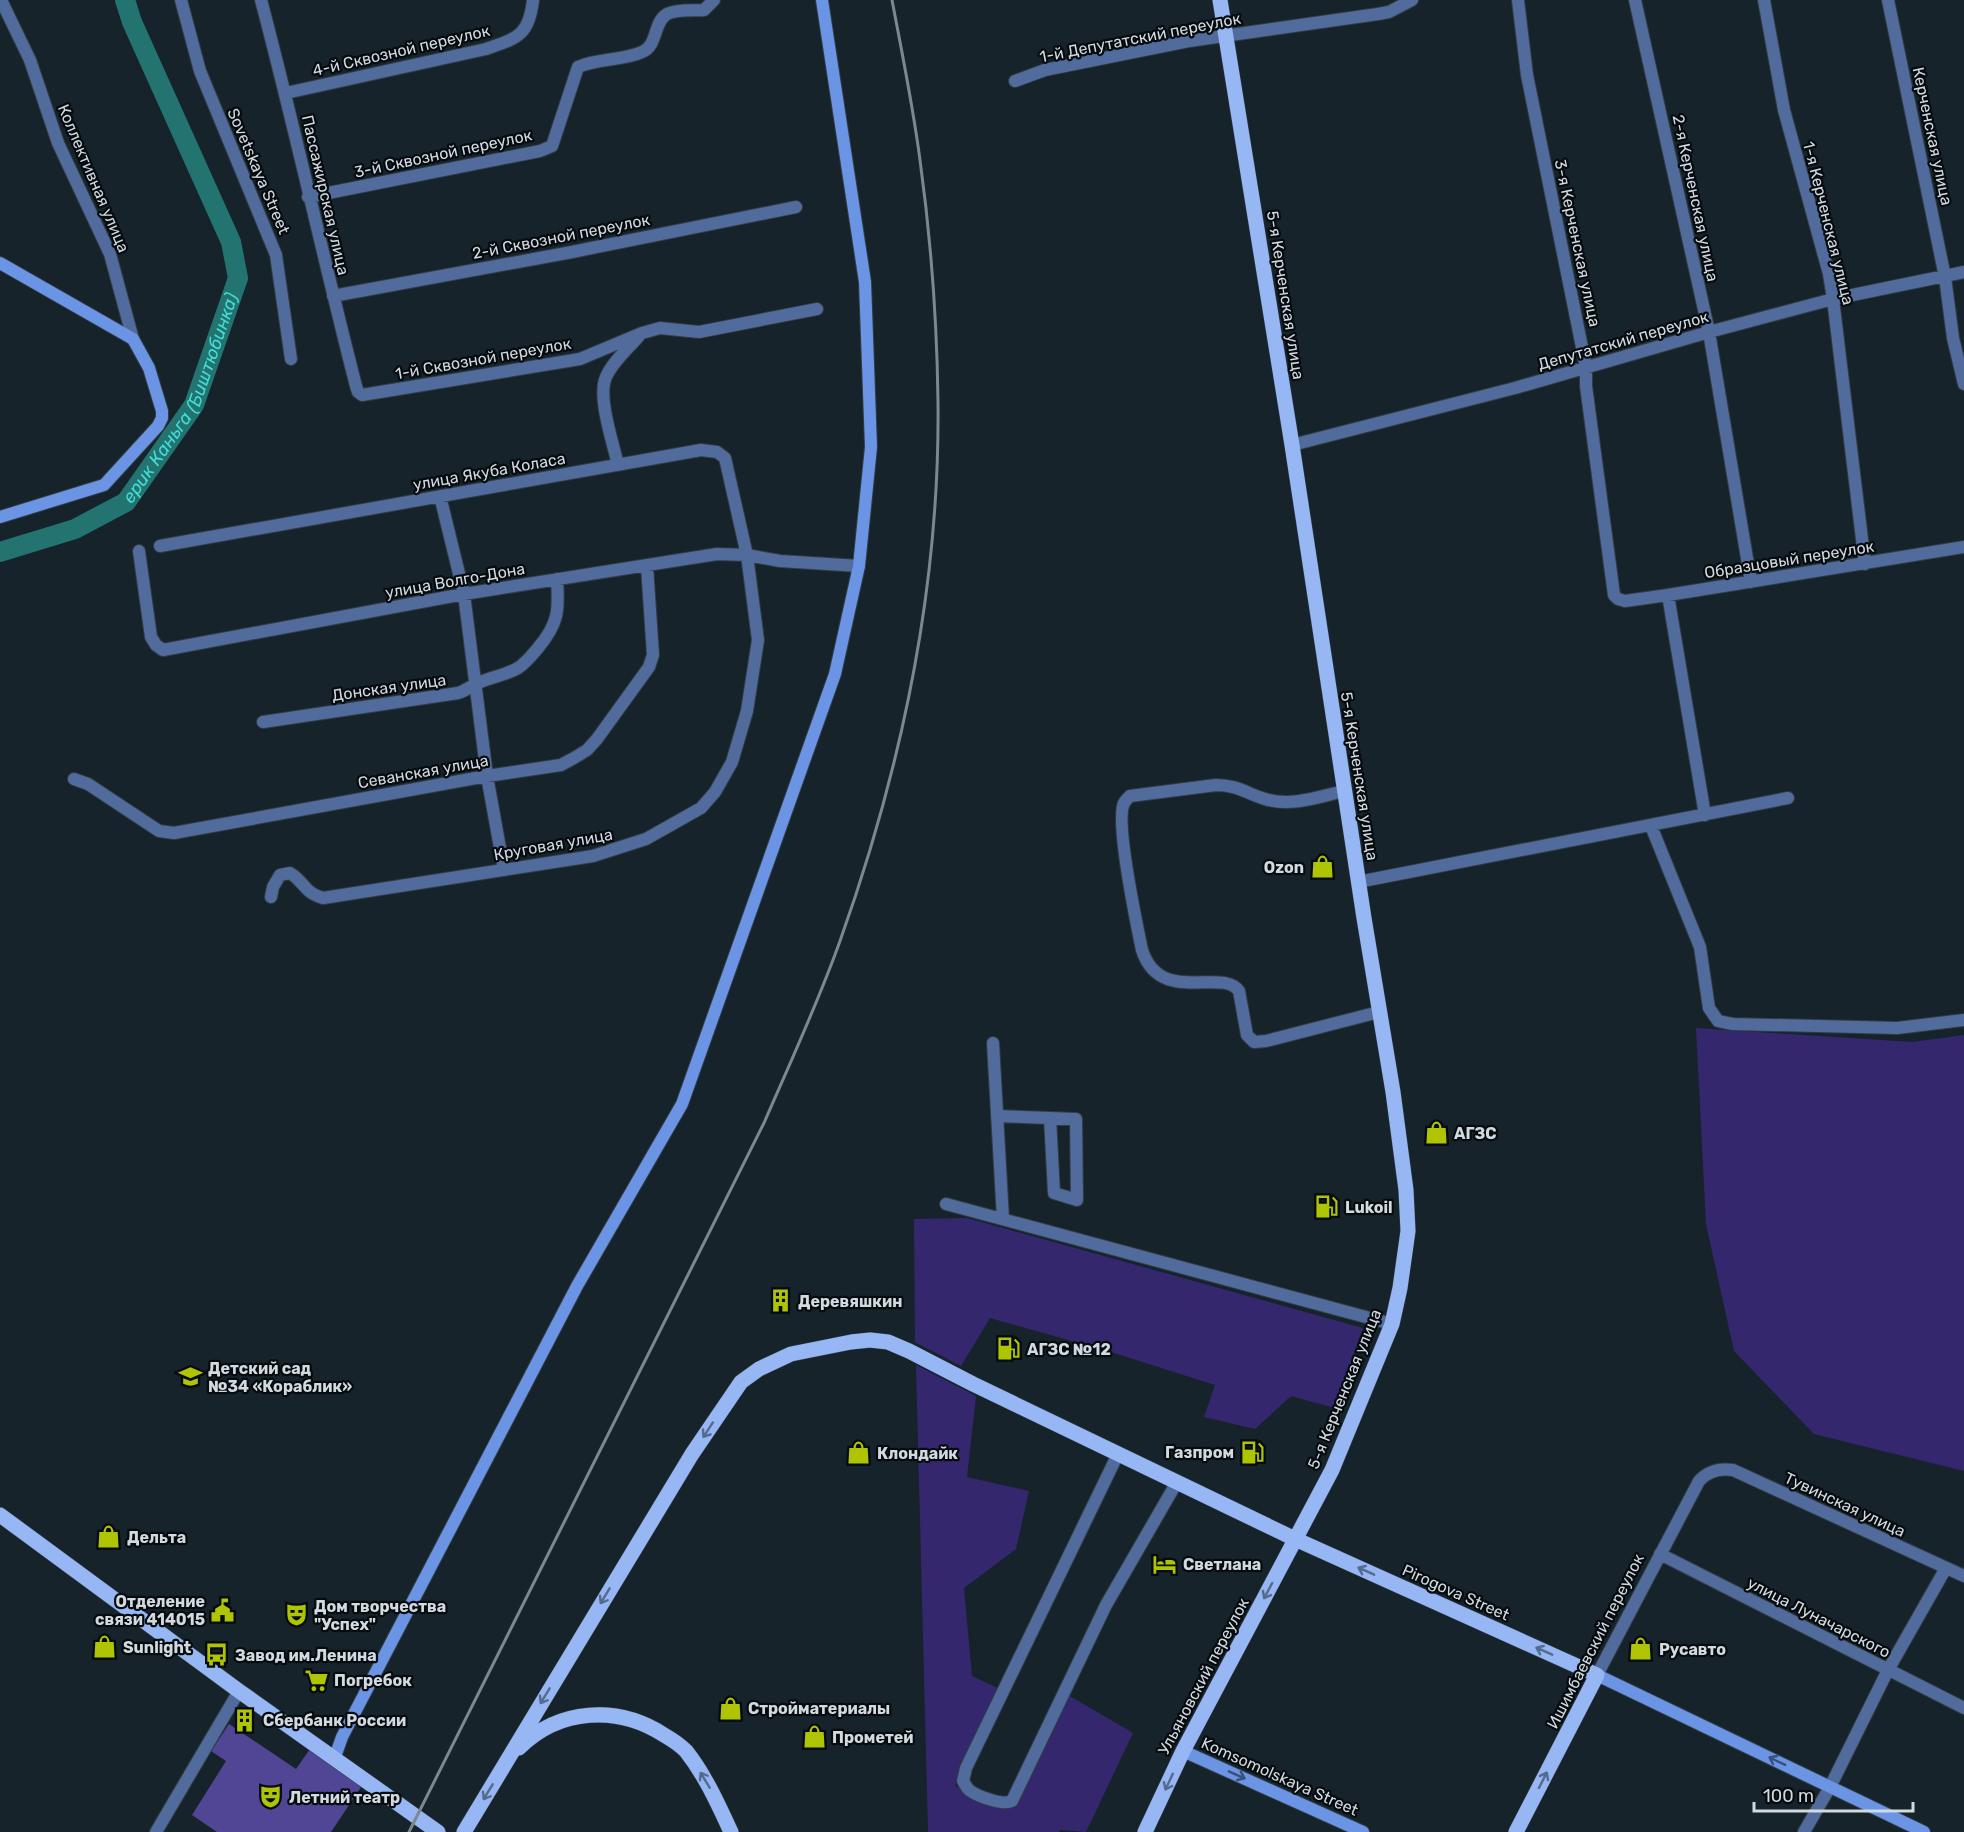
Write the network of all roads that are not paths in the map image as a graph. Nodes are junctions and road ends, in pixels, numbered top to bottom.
1 (1, 0) edge
2 (181, 0) edge
3 (261, 0) edge
4 (533, 0) edge
5 (714, 0) edge
6 (822, 0) edge
7 (1220, 0) edge
8 (1412, 0) edge
9 (1518, 0) edge
10 (1635, 0) edge
11 (1764, 0) edge
12 (1888, 0) edge
13 (1226, 36) junction
14 (1016, 81) dead end
15 (286, 93) junction
16 (308, 197) junction
17 (796, 207) dead end
18 (0, 263) edge
19 (1964, 272) edge
20 (1945, 277) junction
21 (333, 296) junction
22 (1833, 299) junction
23 (818, 309) dead end
24 (1709, 332) junction
25 (642, 333) junction
26 (133, 339) junction
27 (291, 359) dead end
28 (1586, 367) junction
29 (1964, 384) edge
30 (362, 395) joint
31 (1292, 445) junction
32 (618, 465) junction
33 (440, 496) junction
34 (0, 517) edge
35 (160, 546) dead end
36 (1964, 547) edge
37 (139, 551) dead end
38 (747, 555) junction
39 (1865, 564) junction
40 (647, 566) junction
41 (859, 566) junction
42 (557, 579) junction
43 (1751, 582) junction
44 (464, 594) junction
45 (1668, 595) junction
46 (1618, 599) joint
47 (476, 684) junction
48 (263, 722) dead end
49 (487, 776) junction
50 (74, 779) dead end
51 (1344, 791) junction
52 (1788, 798) dead end
53 (1705, 815) junction
54 (1651, 826) junction
55 (504, 870) junction
56 (1358, 882) junction
57 (271, 897) dead end
58 (1379, 1012) junction
59 (1964, 1020) edge
60 (993, 1043) dead end
61 (997, 1116) junction
62 (1050, 1118) junction
63 (946, 1204) dead end
64 (1003, 1219) junction
65 (1392, 1324) junction
66 (1118, 1454) junction
67 (1711, 1472) joint
68 (1177, 1482) junction
69 (0, 1515) edge
70 (1295, 1539) junction
71 (1660, 1554) junction
72 (1946, 1568) junction
73 (1964, 1576) edge
74 (1887, 1670) junction
75 (1597, 1675) junction
76 (239, 1691) junction
77 (1964, 1708) edge
78 (1183, 1751) junction
79 (335, 1757) junction
80 (503, 1766) junction
81 (1830, 1787) junction
82 (434, 1829) edge
83 (156, 1832) edge
84 (464, 1832) edge
85 (731, 1832) edge
86 (1146, 1832) edge
87 (1363, 1832) edge
88 (1516, 1832) edge
89 (1804, 1832) edge
90 (1924, 1832) edge

1 - 26 street, Коллективная улица
2 - 27 street, Sovetskaya Street
3 - 15 street, Пассажирская улица
4 - 15 street, 4-й Сквозной переулок
5 - 16 street, 3-й Сквозной переулок
6 - 41 street
7 - 13 main road, 5-я Керченская улица
8 - 13 street, 1-й Депутатский переулок
9 - 28 street, 3-я Керченская улица
10 - 24 street, 2-я Керченская улица
11 - 22 street, 1-я Керченская улица
12 - 20 street, Керченская улица
13 - 14 street, 1-й Депутатский переулок
13 - 31 main road, 5-я Керченская улица
15 - 16 street, Пассажирская улица
16 - 21 street, Пассажирская улица
17 - 21 street, 2-й Сквозной переулок
18 - 26 street
19 - 20 street, Депутатский переулок
20 - 22 street, Депутатский переулок
20 - 29 street, Керченская улица
21 - 30 street, Пассажирская улица
22 - 24 street, Депутатский переулок
22 - 39 street, 1-я Керченская улица
23 - 25 street, 1-й Сквозной переулок
24 - 28 street, Депутатский переулок
24 - 43 street, 2-я Керченская улица
25 - 30 street, 1-й Сквозной переулок
25 - 32 street
26 - 34 street
28 - 31 street, Депутатский переулок
28 - 46 street, 3-я Керченская улица
31 - 51 main road, 5-я Керченская улица
32 - 33 street, улица Якуба Коласа
32 - 38 street, улица Якуба Коласа
33 - 35 street, улица Якуба Коласа
33 - 44 street
36 - 39 street, Образцовый переулок
37 - 44 street, улица Волго-Дона
38 - 40 street, улица Волго-Дона
38 - 41 street, улица Волго-Дона
38 - 55 street, Круговая улица
39 - 43 street, Образцовый переулок
40 - 42 street, улица Волго-Дона
40 - 49 street, Севанская улица
41 - 79 street
42 - 44 street, улица Волго-Дона
42 - 47 street, Донская улица
43 - 45 street, Образцовый переулок
44 - 47 street
45 - 46 street, Образцовый переулок
45 - 53 street
47 - 48 street, Донская улица
47 - 49 street
49 - 50 street, Севанская улица
49 - 55 street
51 - 56 main road, 5-я Керченская улица
51 - 58 street
52 - 53 street
53 - 54 street
54 - 56 street
54 - 59 street
55 - 57 street, Круговая улица
56 - 58 main road, 5-я Керченская улица
58 - 65 main road, 5-я Керченская улица
60 - 61 street
61 - 62 street
61 - 64 street
62 - 62 street
63 - 64 street
64 - 65 street
65 - 70 main road, 5-я Керченская улица
66 - 68 main road, Pirogova Street
66 - 68 street
66 -> 80 main road, Pirogova Street
67 - 71 street, Ишимбаевский переулок
67 - 72 street, Тувинская улица
68 - 70 main road, Pirogova Street
69 - 76 main road
75 -> 70 main road, Pirogova Street
70 -> 78 main road, Ульяновский переулок
71 - 74 street, улица Луначарского
71 - 75 street, Ишимбаевский переулок
72 - 73 street, Тувинская улица
72 - 74 street
74 - 77 street, улица Луначарского
74 - 81 street
81 -> 75 street, Pirogova Street
88 -> 75 main road, Ишимбаевский переулок
76 - 79 main road
76 - 83 street
78 -> 86 main road, Ульяновский переулок
78 -> 87 street, Komsomolskaya Street
79 - 82 main road
80 -> 84 main road
85 -> 80 main road
81 - 89 street
81 - 90 street, Pirogova Street

